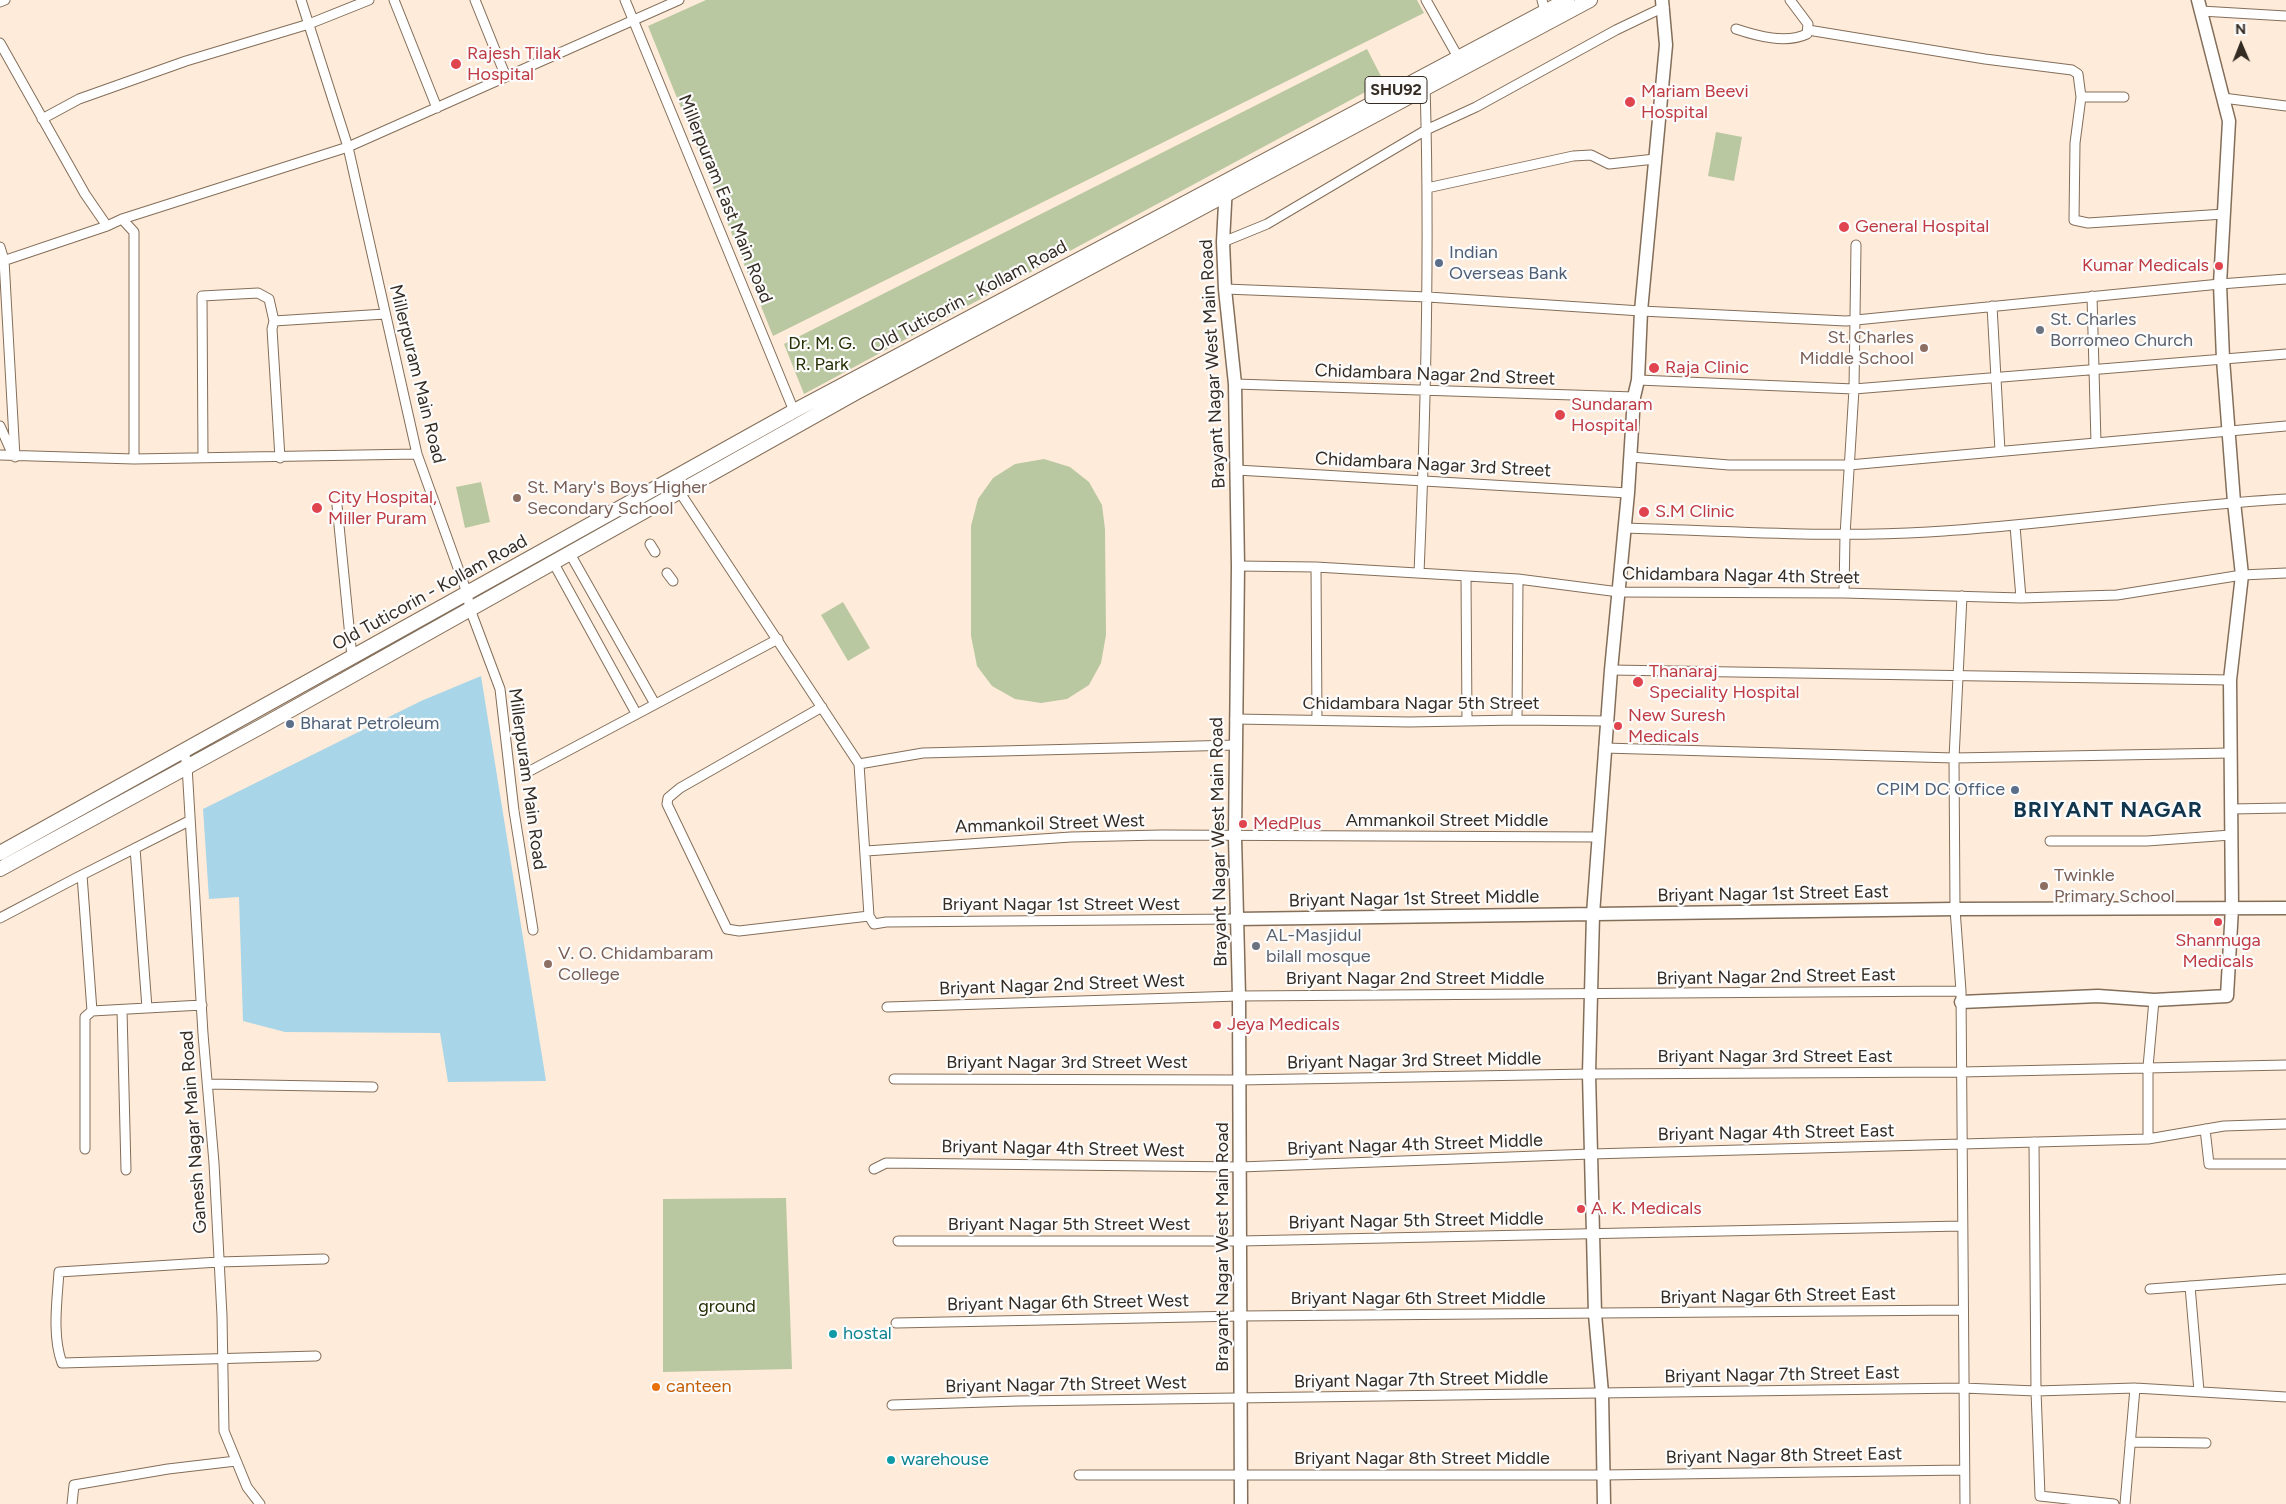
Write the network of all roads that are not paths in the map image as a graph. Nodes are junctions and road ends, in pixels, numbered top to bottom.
1 (5, 0) edge
2 (301, 0) edge
3 (369, 0) edge
4 (394, 0) edge
5 (475, 0) edge
6 (625, 0) edge
7 (679, 0) edge
8 (1426, 0) edge
9 (1566, 0) edge
10 (1590, 0) edge
11 (1790, 0) edge
12 (0, 2) edge
13 (1663, 3) edge
14 (2199, 5) edge
15 (1543, 6) edge
16 (2286, 16) edge
17 (634, 22) junction
18 (310, 24) junction
19 (1736, 29) dead end
20 (1808, 30) junction
21 (0, 43) edge
22 (1458, 57) junction
23 (506, 77) junction
24 (1425, 81) junction
25 (2081, 96) junction
26 (2124, 97) dead end
27 (2223, 98) junction
28 (2286, 106) edge
29 (437, 108) junction
30 (42, 120) junction
31 (1426, 130) junction
32 (348, 147) junction
33 (1655, 159) junction
34 (1226, 187) junction
35 (1427, 188) junction
36 (2224, 214) junction
37 (122, 219) junction
38 (107, 226) junction
39 (1223, 242) junction
40 (1856, 245) dead end
41 (0, 247) edge
42 (2, 261) edge
43 (2286, 279) edge
44 (2220, 284) junction
45 (1225, 289) junction
46 (2092, 296) junction
47 (1428, 297) junction
48 (1992, 306) junction
49 (1641, 311) junction
50 (385, 314) junction
51 (1855, 320) junction
52 (274, 321) junction
53 (2286, 354) edge
54 (2223, 359) junction
55 (2093, 370) junction
56 (1995, 377) junction
57 (1638, 380) junction
58 (1236, 384) junction
59 (1854, 389) junction
60 (1426, 391) junction
61 (1634, 398) junction
62 (794, 411) junction
63 (0, 426) edge
64 (2286, 426) edge
65 (2229, 431) junction
66 (2096, 443) junction
67 (2000, 451) junction
68 (417, 454) junction
69 (0, 455) edge
70 (14, 457) junction
71 (203, 457) junction
72 (1631, 457) junction
73 (280, 458) junction
74 (134, 459) junction
75 (1848, 465) junction
76 (1237, 470) junction
77 (671, 479) junction
78 (1423, 480) junction
79 (680, 491) junction
80 (1628, 493) junction
81 (2286, 499) edge
82 (2234, 502) junction
83 (337, 505) dead end
84 (2015, 526) junction
85 (1625, 528) junction
86 (1845, 534) junction
87 (650, 544) dead end
88 (568, 552) junction
89 (655, 552) dead end
90 (552, 562) junction
91 (1238, 566) junction
92 (1316, 568) junction
93 (1419, 573) junction
94 (2286, 573) edge
95 (2242, 575) junction
96 (1466, 576) junction
97 (1518, 579) junction
98 (1619, 592) junction
99 (467, 593) junction
100 (1844, 593) junction
101 (1962, 596) junction
102 (2021, 598) junction
103 (470, 609) junction
104 (778, 639) junction
105 (352, 657) junction
106 (1610, 670) junction
107 (1959, 675) junction
108 (2230, 680) junction
109 (655, 704) junction
110 (822, 707) junction
111 (636, 713) junction
112 (1235, 719) junction
113 (1317, 720) junction
114 (1517, 720) junction
115 (1467, 721) junction
116 (1607, 721) junction
117 (1236, 745) junction
118 (1604, 748) junction
119 (184, 750) junction
120 (2230, 753) junction
121 (1954, 758) junction
122 (859, 764) junction
123 (187, 766) junction
124 (526, 773) dead end
125 (2286, 808) edge
126 (2231, 809) junction
127 (189, 821) junction
128 (2231, 835) junction
129 (1235, 837) junction
130 (1598, 838) junction
131 (2050, 841) dead end
132 (135, 848) junction
133 (866, 851) junction
134 (0, 852) edge
135 (0, 869) edge
136 (82, 874) junction
137 (2232, 908) junction
138 (2286, 908) edge
139 (1955, 909) junction
140 (1593, 914) junction
141 (869, 916) junction
142 (0, 918) edge
143 (1236, 919) junction
144 (533, 930) dead end
145 (1591, 994) junction
146 (1238, 996) junction
147 (1961, 997) junction
148 (2154, 1000) junction
149 (202, 1005) junction
150 (886, 1006) dead end
151 (147, 1008) junction
152 (122, 1010) junction
153 (92, 1011) junction
154 (2286, 1065) edge
155 (2148, 1067) junction
156 (1961, 1072) junction
157 (1589, 1074) junction
158 (894, 1079) dead end
159 (1239, 1080) junction
160 (208, 1084) junction
161 (373, 1087) dead end
162 (2286, 1124) edge
163 (2205, 1129) junction
164 (2148, 1139) junction
165 (2034, 1142) junction
166 (1962, 1145) junction
167 (85, 1149) dead end
168 (1591, 1154) junction
169 (2286, 1164) edge
170 (1240, 1167) junction
171 (126, 1170) dead end
172 (874, 1170) dead end
173 (1962, 1226) junction
174 (1593, 1234) junction
175 (898, 1241) dead end
176 (1240, 1241) junction
177 (324, 1259) dead end
178 (219, 1262) junction
179 (2286, 1279) edge
180 (2190, 1286) junction
181 (2150, 1288) dead end
182 (1962, 1310) junction
183 (1595, 1314) junction
184 (1241, 1316) junction
185 (896, 1323) dead end
186 (316, 1356) dead end
187 (222, 1360) junction
188 (1963, 1388) junction
189 (2135, 1388) junction
190 (2036, 1391) junction
191 (2199, 1391) junction
192 (1602, 1393) junction
193 (2286, 1397) edge
194 (1241, 1400) junction
195 (892, 1405) dead end
196 (2130, 1442) junction
197 (2206, 1443) dead end
198 (236, 1461) junction
199 (1964, 1470) junction
200 (1079, 1475) dead end
201 (1603, 1475) junction
202 (1241, 1476) junction
203 (72, 1504) edge
204 (260, 1504) edge
205 (1241, 1504) edge
206 (1604, 1504) edge
207 (1965, 1504) edge
208 (2114, 1504) edge
209 (2126, 1504) edge

1 - 12 street
2 - 18 street, Millerpuram Main Road
3 - 18 street
4 - 29 street
5 - 23 street
6 - 17 street, Millerpuram East Main Road
7 - 17 street
8 - 22 street
9 - 15 main road, Old Tuticorin - Kollam Road / SHU92
10 - 24 main road
11 - 20 street
13 - 31 street
13 - 33 street
14 - 16 street
14 - 27 street
15 - 22 main road, Old Tuticorin - Kollam Road / SHU92
17 - 23 street
17 - 62 street, Millerpuram East Main Road
18 - 30 street
18 - 32 street, Millerpuram Main Road
19 - 20 street
20 - 25 street
21 - 30 street
22 - 24 main road, Old Tuticorin - Kollam Road / SHU92
23 - 29 street
24 - 31 street
24 - 34 main road, Old Tuticorin - Kollam Road / SHU92
25 - 26 street
25 - 36 street
27 - 28 street
27 - 36 street
29 - 32 street
30 - 38 street
31 - 35 street
31 - 39 street
32 - 37 street
32 - 50 street, Millerpuram Main Road
33 - 35 street
33 - 49 street
34 - 39 street, Brayant Nagar West Main Road
34 - 62 main road, Old Tuticorin - Kollam Road / SHU92
34 - 79 main road
35 - 47 street
36 - 44 street
37 - 38 street
37 - 74 street
38 - 42 street
39 - 45 street, Brayant Nagar West Main Road
40 - 51 street
41 - 42 street
42 - 70 street
43 - 44 street
44 - 46 street
44 - 54 street
45 - 47 street
45 - 58 street, Brayant Nagar West Main Road
46 - 48 street
46 - 55 street
47 - 49 street
47 - 60 street
48 - 51 street
48 - 56 street
49 - 51 street
49 - 57 street
50 - 52 street
50 - 68 street, Millerpuram Main Road
51 - 59 street
52 - 71 street
52 - 73 street
53 - 54 street
54 - 55 street
54 - 65 street
55 - 56 street
55 - 66 street
56 - 59 street
56 - 67 street
57 - 59 street
57 - 61 street
58 - 60 street, Chidambara Nagar 2nd Street
58 - 76 street, Brayant Nagar West Main Road
59 - 75 street
60 - 61 street, Chidambara Nagar 2nd Street
60 - 78 street
61 - 72 street
62 - 77 main road, Old Tuticorin - Kollam Road / SHU92
63 - 70 street
64 - 65 street
65 - 66 street
65 - 82 street
66 - 67 street
67 - 75 street
68 - 73 street
68 - 99 street, Millerpuram Main Road
69 - 70 street
70 - 74 street
71 - 73 street
71 - 74 street
72 - 75 street
72 - 80 street
75 - 86 street
76 - 78 street, Chidambara Nagar 3rd Street
76 - 91 street, Brayant Nagar West Main Road
77 - 79 street
77 - 99 main road, Old Tuticorin - Kollam Road / SHU92
78 - 80 street, Chidambara Nagar 3rd Street
78 - 93 street
79 - 88 main road
79 - 104 street
80 - 85 street
81 - 82 street
82 - 84 street
82 - 95 street
83 - 105 street
84 - 86 street
84 - 102 street
85 - 86 street
85 - 98 street
86 - 100 street
87 - 89 street
88 - 90 main road
88 - 109 street
90 - 103 main road
90 - 111 street
91 - 92 street, Chidambara Nagar 4th Street
91 - 112 street, Brayant Nagar West Main Road
92 - 93 street, Chidambara Nagar 4th Street
92 - 113 street
93 - 96 street, Chidambara Nagar 4th Street
94 - 95 street, Chidambara Nagar 4th Street
95 - 102 street, Chidambara Nagar 4th Street
95 - 108 street
96 - 97 street, Chidambara Nagar 4th Street
96 - 115 street
97 - 98 street, Chidambara Nagar 4th Street
97 - 114 street
98 - 100 street, Chidambara Nagar 4th Street
98 - 106 street
99 - 103 street, Millerpuram Main Road
99 - 105 main road, Old Tuticorin - Kollam Road / SHU92
100 - 101 street, Chidambara Nagar 4th Street
101 - 102 street, Chidambara Nagar 4th Street
101 - 107 street
103 - 123 main road
103 - 144 street, Millerpuram Main Road
104 - 109 street
104 - 110 street
105 - 119 main road, Old Tuticorin - Kollam Road / SHU92
106 - 107 street
106 - 116 street
107 - 108 street
107 - 121 street
108 - 120 street
109 - 111 street
110 - 122 street
110 - 141 street
111 - 124 street
112 - 113 street, Chidambara Nagar 5th Street
112 - 117 street, Brayant Nagar West Main Road
113 - 115 street, Chidambara Nagar 5th Street
114 - 115 street, Chidambara Nagar 5th Street
114 - 116 street, Chidambara Nagar 5th Street
116 - 118 street
117 - 122 street
117 - 129 street, Brayant Nagar West Main Road
118 - 121 street
118 - 130 street
119 - 123 street, Ganesh Nagar Main Road
119 - 134 main road, Old Tuticorin - Kollam Road / SHU92
120 - 121 street
120 - 126 street
121 - 139 street
122 - 133 street
123 - 127 street, Ganesh Nagar Main Road
123 - 135 main road
125 - 126 street
126 - 128 street
127 - 132 street
127 - 149 street, Ganesh Nagar Main Road
128 - 131 street
128 - 137 street
129 - 130 street, Ammankoil Street Middle
129 - 133 street, Ammankoil Street West
129 - 143 street, Brayant Nagar West Main Road
130 - 140 street
132 - 136 street
132 - 151 street
133 - 141 street
136 - 142 street
136 - 153 street
137 - 138 street, Briyant Nagar 1st Street East
137 - 139 street, Briyant Nagar 1st Street East
137 - 148 street
139 - 140 street, Briyant Nagar 1st Street East
139 - 147 street
140 - 143 street, Briyant Nagar 1st Street Middle
140 - 145 street
141 - 143 street, Briyant Nagar 1st Street West
143 - 146 street, Brayant Nagar West Main Road
145 - 146 street, Briyant Nagar 2nd Street Middle
145 - 147 street, Briyant Nagar 2nd Street East
145 - 157 street
146 - 150 street, Briyant Nagar 2nd Street West
146 - 159 street, Brayant Nagar West Main Road
147 - 148 street
147 - 156 street
148 - 155 street
149 - 151 street
149 - 160 street, Ganesh Nagar Main Road
151 - 152 street
152 - 153 street
152 - 171 street
153 - 167 street
154 - 155 street, Briyant Nagar 3rd Street East
155 - 156 street, Briyant Nagar 3rd Street East
155 - 164 street
156 - 157 street, Briyant Nagar 3rd Street East
156 - 166 street
157 - 159 street, Briyant Nagar 3rd Street Middle
157 - 168 street
158 - 159 street, Briyant Nagar 3rd Street West
159 - 170 street, Brayant Nagar West Main Road
160 - 161 street
160 - 178 street, Ganesh Nagar Main Road
162 - 163 street, Briyant Nagar 4th Street East
163 - 164 street, Briyant Nagar 4th Street East
163 - 169 street
164 - 165 street, Briyant Nagar 4th Street East
165 - 166 street, Briyant Nagar 4th Street East
165 - 190 street
166 - 168 street, Briyant Nagar 4th Street East
166 - 173 street
168 - 170 street, Briyant Nagar 4th Street Middle
168 - 174 street
170 - 172 street, Briyant Nagar 4th Street West
170 - 176 street, Brayant Nagar West Main Road
173 - 174 street, Briyant Nagar 5th Street Middle
173 - 182 street
174 - 176 street, Briyant Nagar 5th Street Middle
174 - 183 street
175 - 176 street, Briyant Nagar 5th Street West
176 - 184 street, Brayant Nagar West Main Road
177 - 178 street
178 - 187 street, Ganesh Nagar Main Road
178 - 187 street
179 - 180 street
180 - 181 street
180 - 191 street
182 - 183 street, Briyant Nagar 6th Street East
182 - 188 street
183 - 184 street, Briyant Nagar 6th Street Middle
183 - 192 street
184 - 185 street, Briyant Nagar 6th Street West
184 - 194 street, Brayant Nagar West Main Road
186 - 187 street
187 - 198 street, Ganesh Nagar Main Road
188 - 190 street, Briyant Nagar 7th Street East
188 - 192 street, Briyant Nagar 7th Street East
188 - 199 street
189 - 190 street, Briyant Nagar 7th Street East
189 - 191 street, Briyant Nagar 7th Street East
189 - 196 street
190 - 208 street
191 - 193 street, Briyant Nagar 7th Street East
192 - 194 street, Briyant Nagar 7th Street Middle
192 - 201 street
194 - 195 street, Briyant Nagar 7th Street West
194 - 202 street, Brayant Nagar West Main Road
196 - 197 street
196 - 209 street
198 - 203 street
198 - 204 street, Ganesh Nagar Main Road
199 - 201 street, Briyant Nagar 8th Street East
199 - 207 street
200 - 202 street, Briyant Nagar 8th Street Middle
201 - 202 street, Briyant Nagar 8th Street Middle
201 - 206 street
202 - 205 street, Brayant Nagar West Main Road

